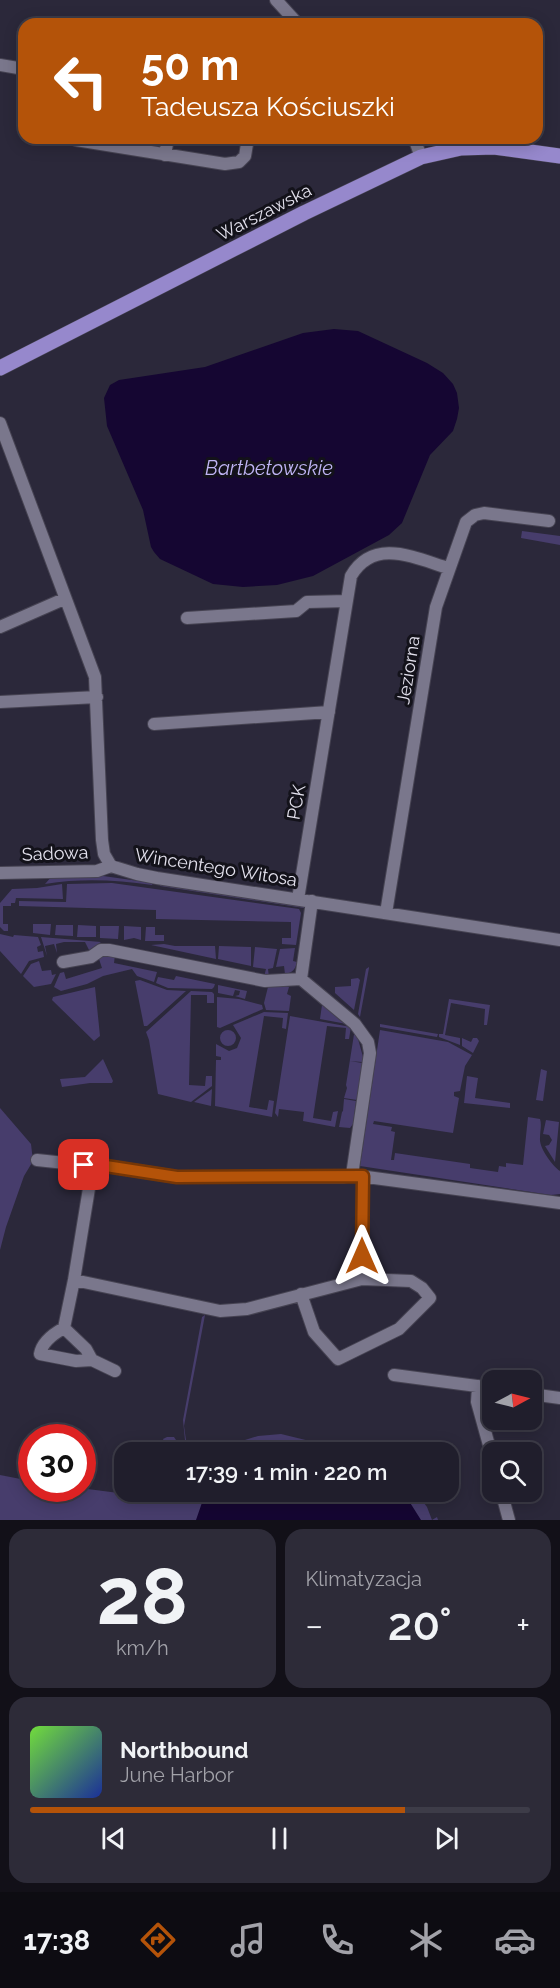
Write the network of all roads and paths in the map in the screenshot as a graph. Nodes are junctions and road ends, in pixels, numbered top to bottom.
1 (276, 0) edge
2 (292, 18) edge
3 (0, 65) edge
4 (18, 68) edge
5 (100, 144) edge
6 (167, 144) edge
7 (247, 144) edge
8 (417, 144) edge
9 (165, 155) junction
10 (560, 156) edge
11 (422, 157) junction
12 (0, 368) edge
13 (0, 423) edge
14 (549, 521) dead end
15 (448, 568) junction
16 (64, 598) junction
17 (347, 601) junction
18 (186, 618) dead end
19 (0, 627) edge
20 (97, 697) junction
21 (0, 702) edge
22 (329, 712) junction
23 (154, 724) dead end
24 (111, 866) junction
25 (0, 873) edge
26 (298, 899) junction
27 (312, 901) junction
28 (386, 913) junction
29 (560, 939) edge
30 (63, 962) dead end
31 (301, 979) junction
32 (37, 1160) dead end
33 (93, 1164) junction
34 (358, 1175) junction
35 (560, 1203) edge
36 (362, 1279) junction
37 (75, 1280) junction
38 (301, 1294) junction
39 (64, 1328) junction
40 (92, 1360) junction
41 (115, 1371) dead end
42 (394, 1375) dead end
43 (478, 1386) junction
44 (482, 1387) edge
45 (542, 1396) edge
46 (560, 1398) edge
47 (488, 1442) edge
48 (504, 1502) edge
49 (509, 1520) edge

1 - 2 street
3 - 4 street
5 - 9 street
6 - 9 street
7 - 9 street
8 - 11 street
10 - 11 main road, Warszawska
11 - 12 main road, Warszawska
13 - 16 street, Wincentego Witosa
14 - 15 street, Jeziorna
15 - 17 street, PCK
15 - 28 street, Jeziorna
16 - 19 street
16 - 20 street, Wincentego Witosa
17 - 18 street
17 - 22 street, PCK
20 - 21 street
20 - 24 street, Wincentego Witosa
22 - 23 street
22 - 26 street, PCK
24 - 25 street, Sadowa
24 - 26 street, Wincentego Witosa
26 - 27 street, Wincentego Witosa
27 - 28 street, Wincentego Witosa
27 - 31 street
28 - 29 street, Wincentego Witosa
30 - 31 street
31 - 34 street
32 - 33 street
33 - 34 street
33 - 37 street
34 - 35 street
34 - 36 street
36 - 38 street
36 - 38 street
37 - 38 street
37 - 39 street
39 - 40 street
39 - 40 street
40 - 41 street
42 - 43 street
43 - 44 street
43 - 47 street
45 - 46 street
48 - 49 street

